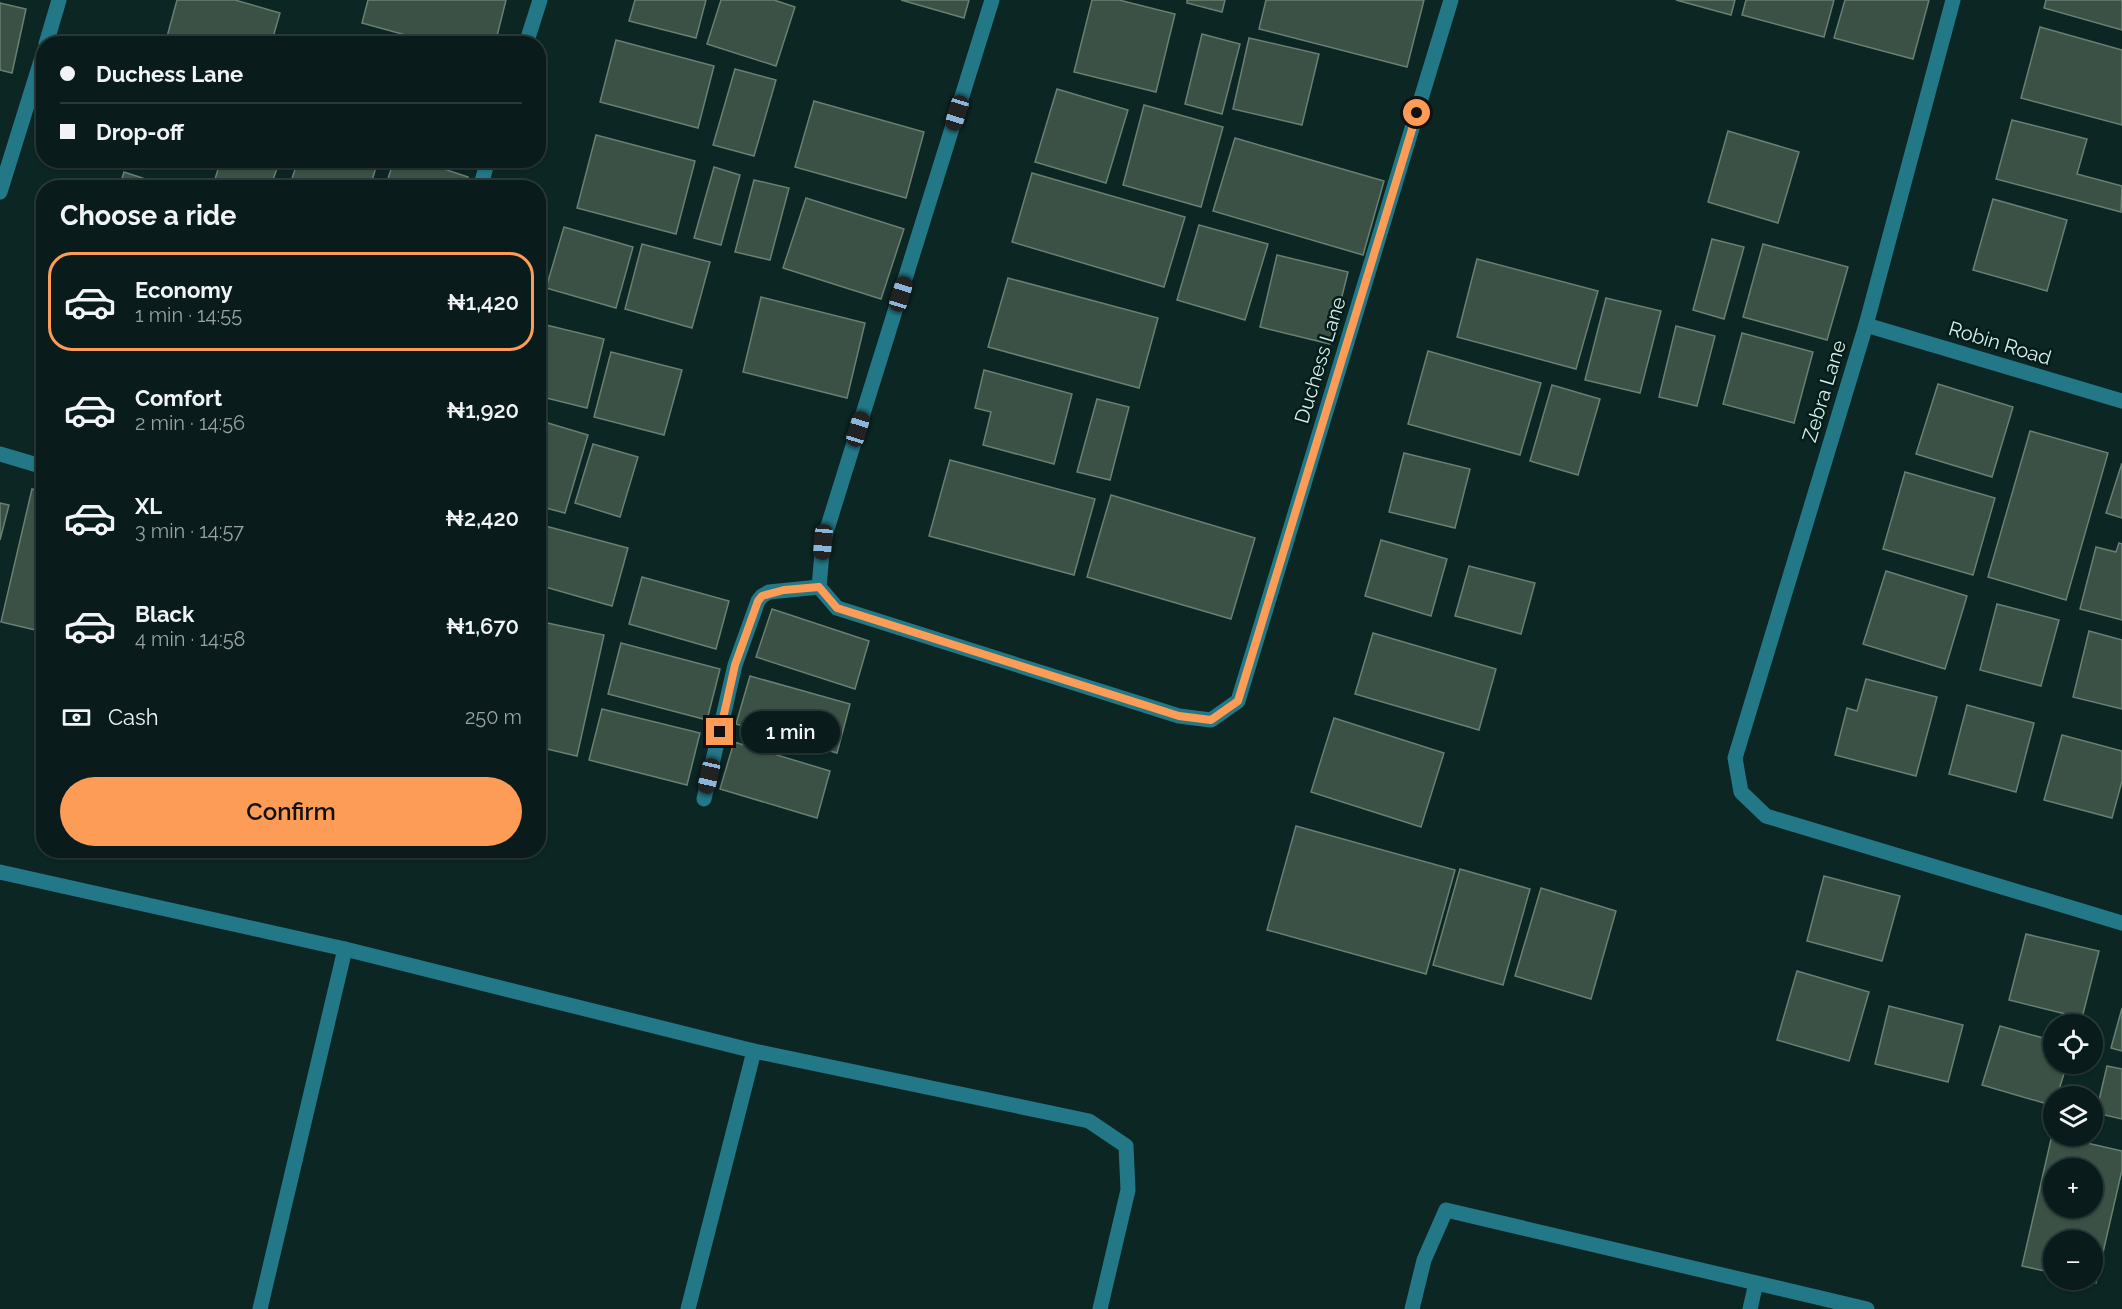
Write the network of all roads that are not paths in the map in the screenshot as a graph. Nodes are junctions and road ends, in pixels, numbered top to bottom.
1 (59, 0) edge
2 (540, 0) edge
3 (992, 0) edge
4 (1451, 0) edge
5 (1953, 0) edge
6 (48, 36) edge
7 (529, 36) edge
8 (36, 77) edge
9 (0, 192) edge
10 (1866, 325) junction
11 (2122, 401) edge
12 (0, 454) edge
13 (36, 465) edge
14 (819, 587) junction
15 (704, 799) dead end
16 (0, 872) edge
17 (2122, 923) edge
18 (345, 949) junction
19 (754, 1052) junction
20 (1756, 1283) junction
21 (260, 1309) edge
22 (688, 1309) edge
23 (1100, 1309) edge
24 (1412, 1309) edge
25 (1750, 1309) edge
26 (1867, 1309) edge

1 - 6 street
2 - 7 street
3 - 14 street
4 - 14 street, Duchess Lane
5 - 10 street, Zebra Lane
8 - 9 street
10 - 11 street, Robin Road
10 - 17 street, Zebra Lane
12 - 13 street
14 - 15 street
16 - 18 street
18 - 19 street
18 - 21 street
19 - 22 street
19 - 23 street
20 - 24 street
20 - 25 street
20 - 26 street

